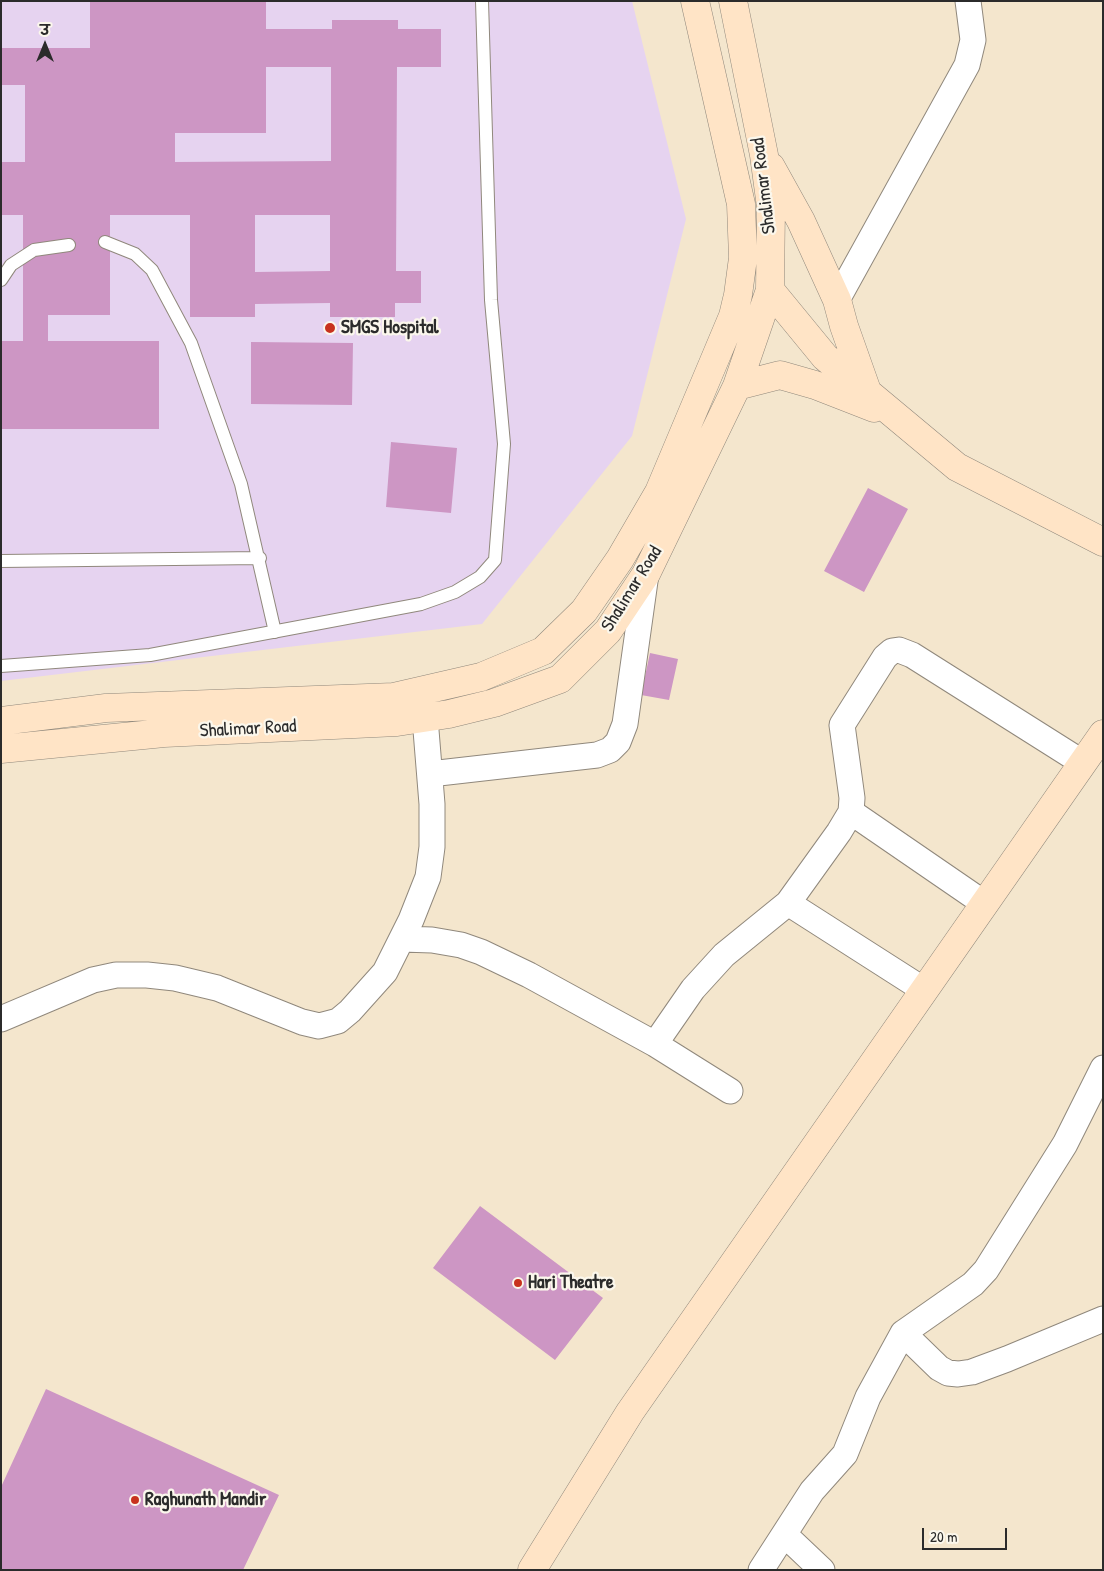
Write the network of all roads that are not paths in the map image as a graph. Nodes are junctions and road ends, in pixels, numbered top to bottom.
1 (482, 1) edge
2 (695, 1) edge
3 (733, 1) edge
4 (968, 1) edge
5 (764, 155) junction
6 (105, 242) dead end
7 (69, 245) dead end
8 (1, 280) edge
9 (770, 290) junction
10 (837, 300) junction
11 (737, 386) junction
12 (868, 393) junction
13 (897, 417) junction
14 (1103, 542) edge
15 (260, 558) junction
16 (1, 560) edge
17 (646, 574) junction
18 (276, 632) junction
19 (1, 666) edge
20 (425, 718) junction
21 (1, 721) edge
22 (1103, 734) edge
23 (1, 749) edge
24 (1083, 763) junction
25 (430, 774) junction
26 (851, 812) junction
27 (788, 903) junction
28 (984, 904) junction
29 (402, 938) junction
30 (924, 990) junction
31 (1, 1019) edge
32 (655, 1044) junction
33 (1103, 1068) edge
34 (730, 1091) dead end
35 (1103, 1319) edge
36 (904, 1333) junction
37 (785, 1535) junction
38 (532, 1570) edge
39 (761, 1570) edge
40 (822, 1570) edge

1 - 18 lane
2 - 21 main road
3 - 5 main road, Shalimar Road
4 - 10 street
5 - 9 main road, Shalimar Road
5 - 10 main road
6 - 15 lane
7 - 8 lane
9 - 11 main road, Shalimar Road
9 - 12 main road
10 - 12 main road
11 - 13 main road
11 - 17 main road, Shalimar Road
12 - 13 main road
13 - 14 main road
15 - 16 lane
15 - 18 lane
17 - 20 main road, Shalimar Road
17 - 25 street
18 - 19 lane
20 - 23 main road, Shalimar Road
20 - 25 street
22 - 24 main road
24 - 26 street
24 - 28 main road
25 - 29 street
26 - 27 street
26 - 28 street
27 - 30 street
27 - 32 street
28 - 30 main road
29 - 31 street
29 - 32 street
30 - 38 main road
32 - 34 street
33 - 36 street
35 - 36 street
36 - 37 street
37 - 39 street
37 - 40 street

